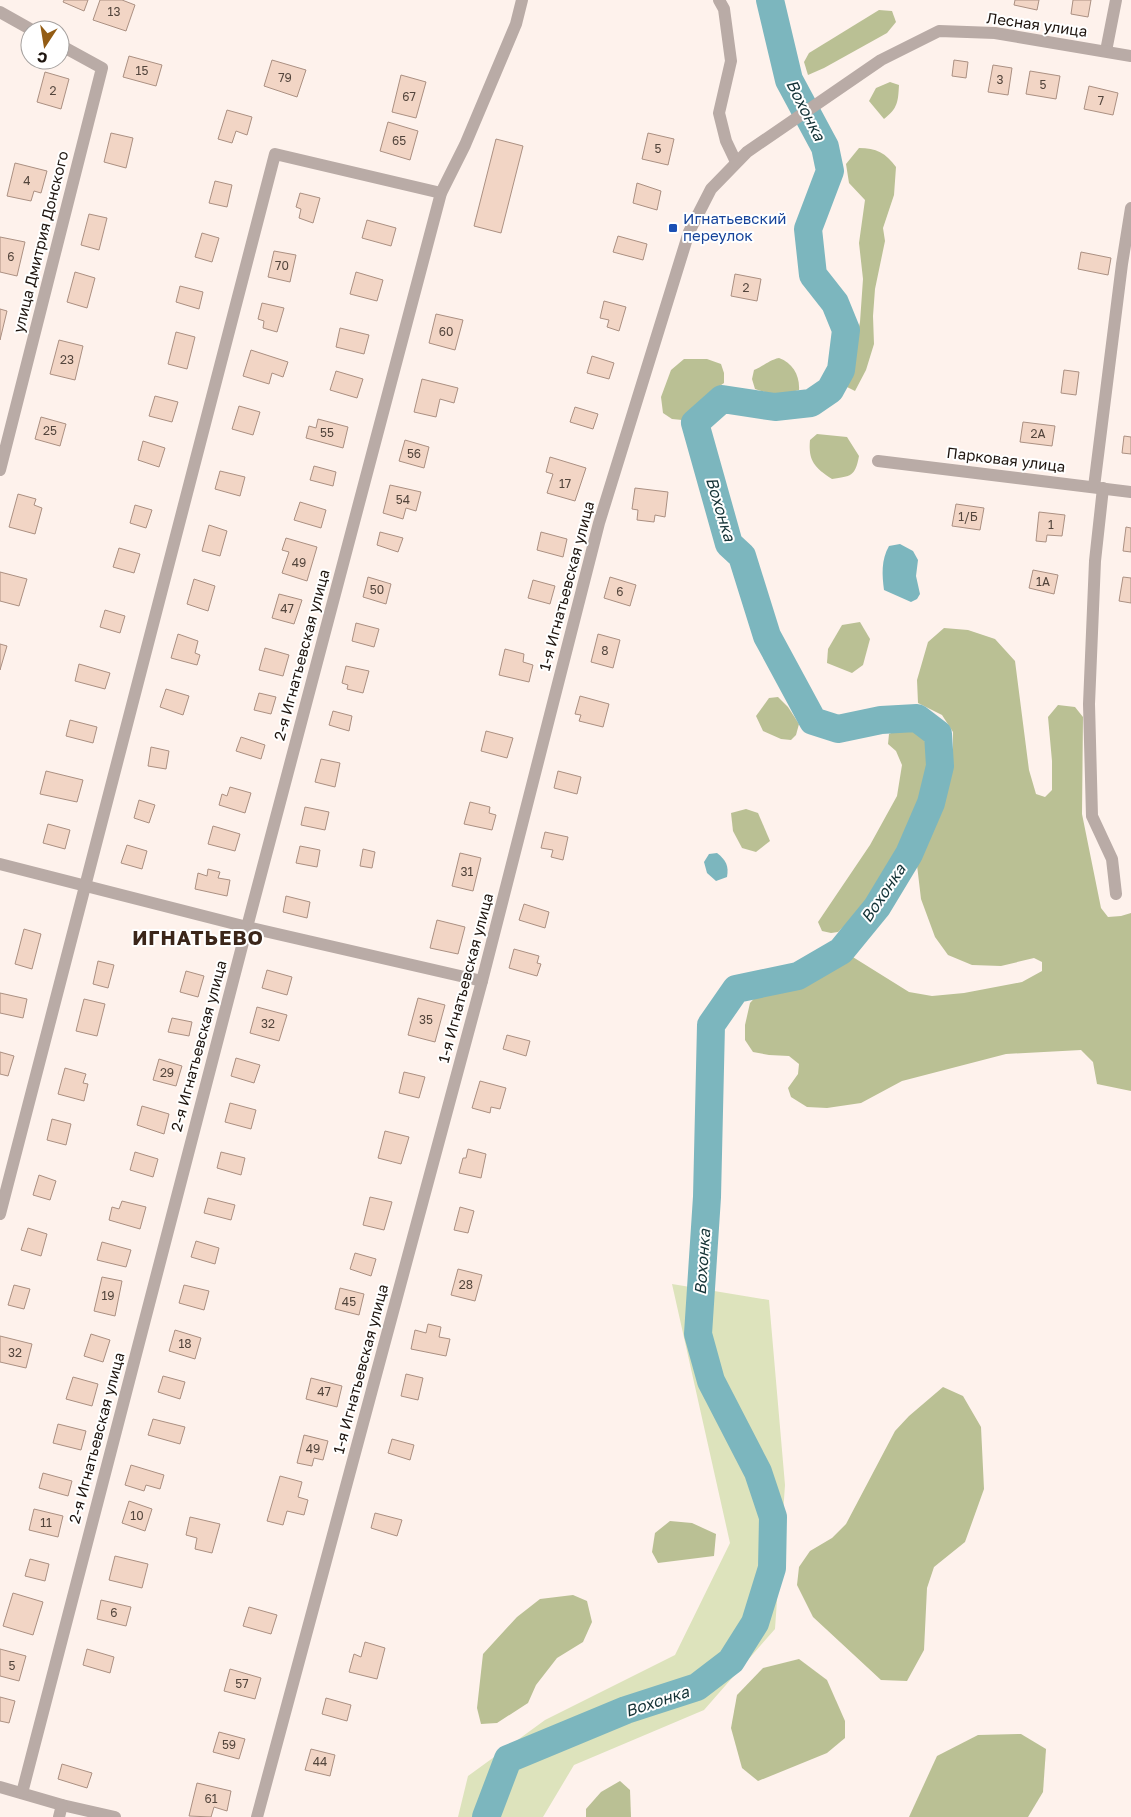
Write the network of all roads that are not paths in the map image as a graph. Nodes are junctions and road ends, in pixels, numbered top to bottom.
1 (522, 0) edge
2 (719, 0) edge
3 (1116, 0) edge
4 (0, 12) edge
5 (20, 23) edge
6 (70, 50) edge
7 (1106, 51) junction
8 (1131, 56) edge
9 (736, 162) junction
10 (441, 193) junction
11 (1131, 208) edge
12 (878, 461) dead end
13 (0, 470) edge
14 (1098, 488) junction
15 (1131, 492) edge
16 (0, 864) edge
17 (84, 885) junction
18 (1116, 894) dead end
19 (247, 927) junction
20 (482, 981) junction
21 (0, 1214) edge
22 (0, 1787) edge
23 (22, 1793) junction
24 (60, 1811) edge
25 (115, 1817) edge
26 (257, 1817) edge

1 - 10 street, 2-я Игнатьевская улица
2 - 9 street
3 - 7 street
4 - 5 street
6 - 13 street, улица Дмитрия Донского
7 - 8 street, Лесная улица
7 - 9 street, Лесная улица
9 - 20 street, 1-я Игнатьевская улица
10 - 17 street
10 - 19 street, 2-я Игнатьевская улица
11 - 14 street
12 - 14 street, Парковая улица
14 - 15 street, Парковая улица
14 - 18 street
16 - 17 street
17 - 19 street
17 - 21 street
19 - 20 street
19 - 23 street, 2-я Игнатьевская улица
20 - 26 street, 1-я Игнатьевская улица
22 - 23 street
23 - 24 street
24 - 25 street

